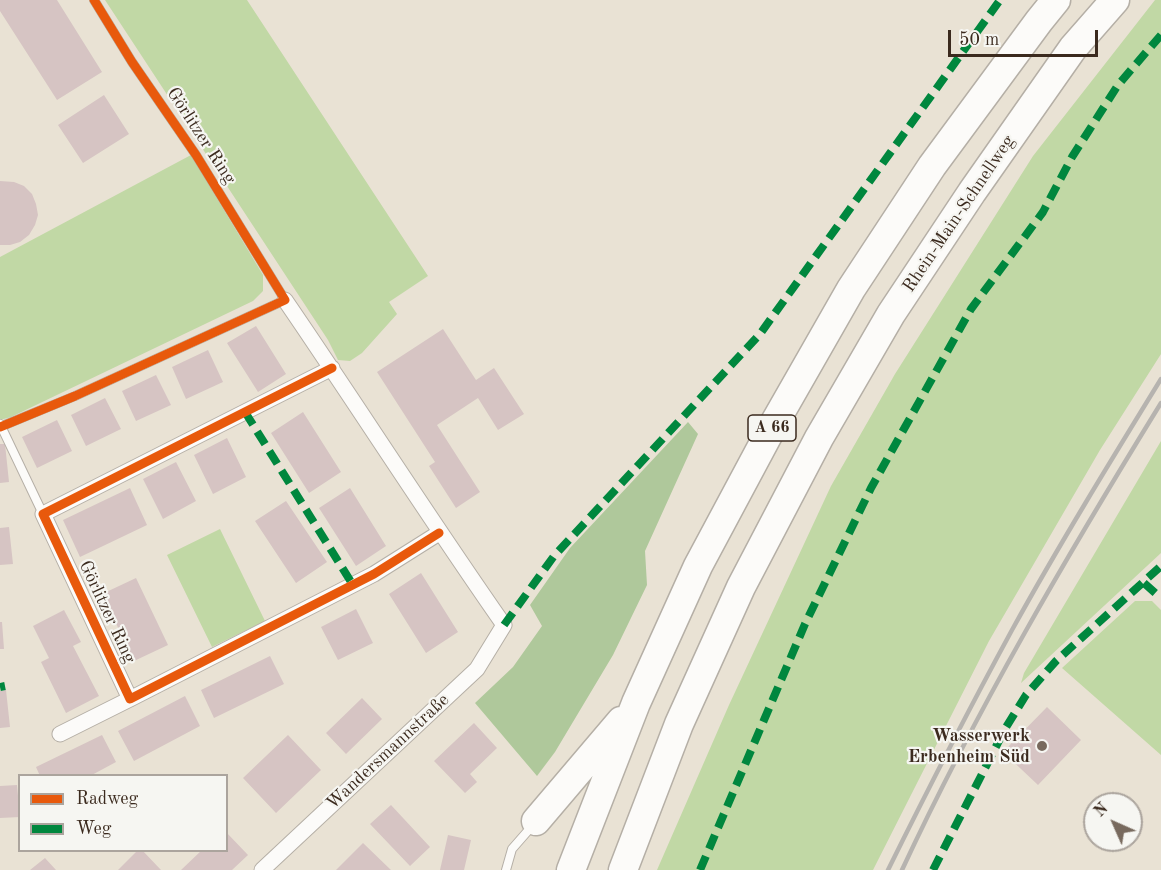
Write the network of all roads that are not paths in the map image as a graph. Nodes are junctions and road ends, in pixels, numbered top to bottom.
1 (94, 0) edge
2 (1056, 0) edge
3 (1115, 0) edge
4 (285, 300) junction
5 (332, 368) junction
6 (0, 426) edge
7 (43, 514) junction
8 (439, 532) junction
9 (504, 625) joint
10 (130, 699) junction
11 (636, 703) junction
12 (60, 734) dead end
13 (536, 821) joint
14 (262, 870) edge
15 (506, 870) edge
16 (571, 870) edge
17 (623, 870) edge

1 - 4 lane, Görlitzer Ring
2 - 11 highway, A 66
3 - 17 highway, Rhein-Main-Schnellweg / A 66
4 - 5 street, Görlitzer Ring
4 - 6 lane
5 - 7 street
5 - 8 street, Görlitzer Ring
6 - 7 lane
7 - 10 street, Görlitzer Ring
8 - 9 street, Görlitzer Ring
8 - 10 street
9 - 14 street, Wandersmannstraße
10 - 12 street
11 - 13 highway
11 - 16 highway, A 66
13 - 15 lane

